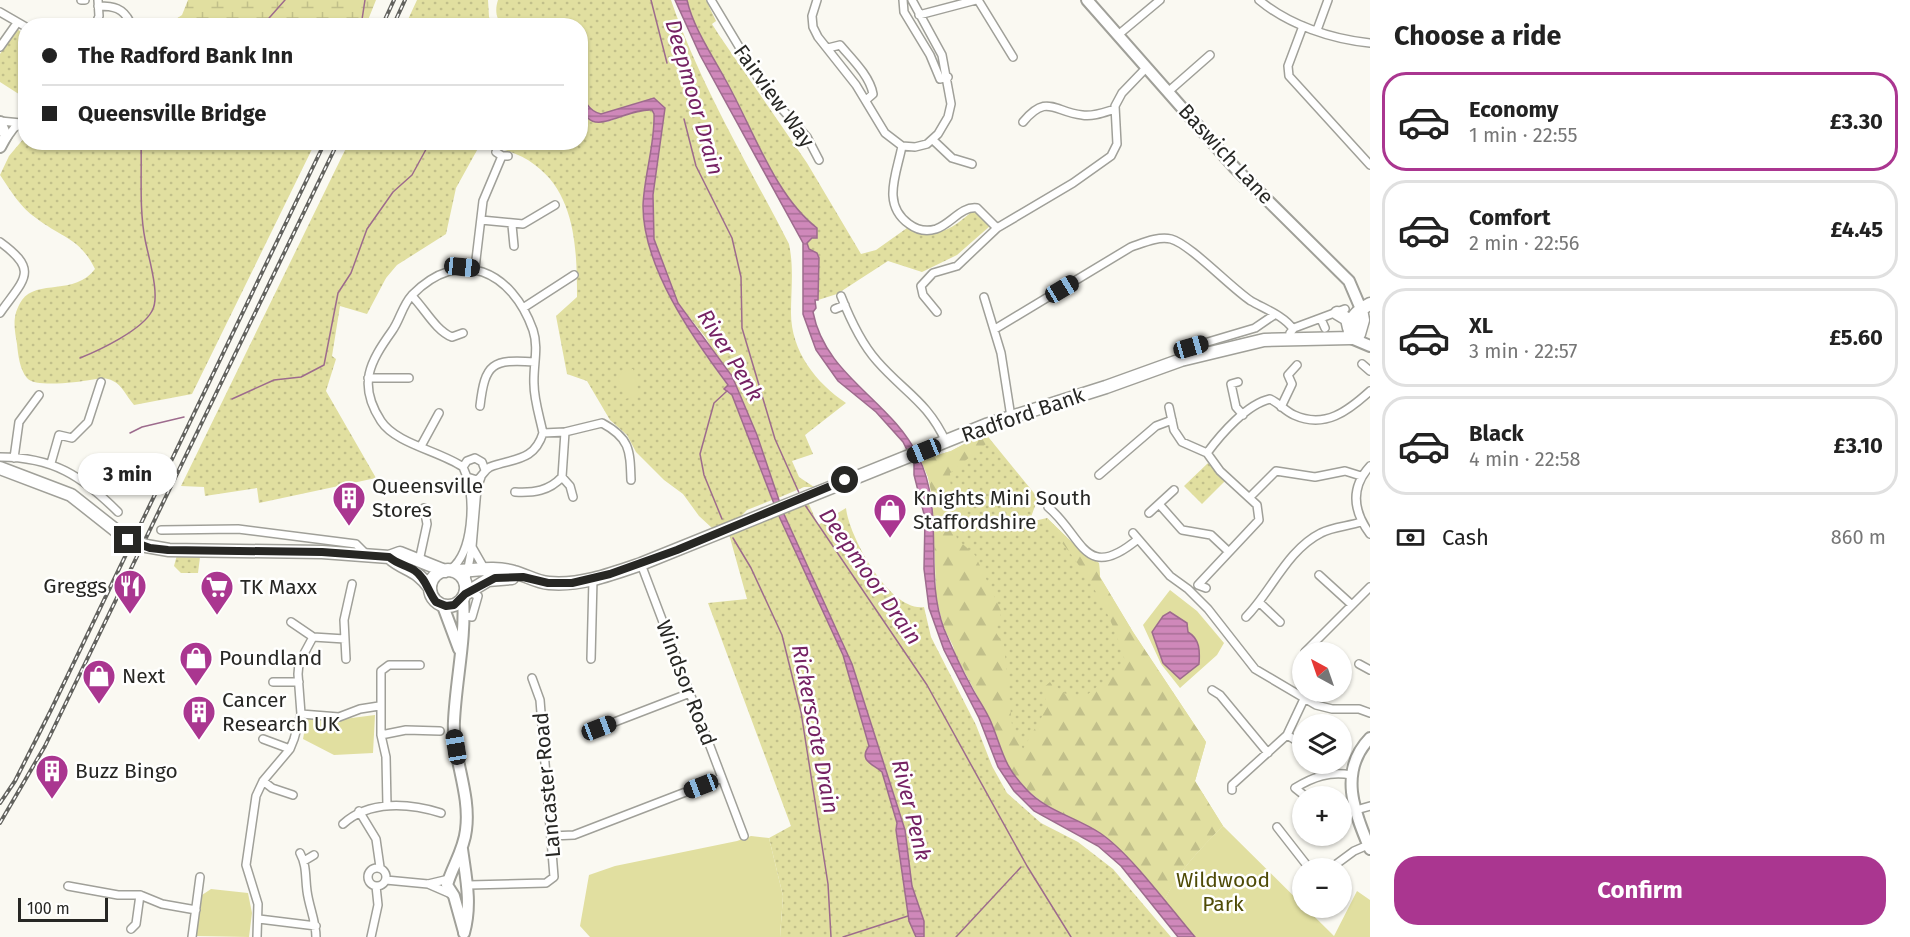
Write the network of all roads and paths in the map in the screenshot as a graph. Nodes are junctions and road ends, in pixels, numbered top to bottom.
1 (711, 0) edge
2 (817, 0) edge
3 (903, 0) edge
4 (912, 0) edge
5 (977, 0) edge
6 (1087, 0) edge
7 (1160, 0) edge
8 (1259, 0) edge
9 (1328, 0) edge
10 (98, 3) edge
11 (0, 12) edge
12 (919, 15) junction
13 (98, 18) edge
14 (128, 18) edge
15 (17, 23) joint
16 (1303, 26) junction
17 (1317, 30) junction
18 (1118, 34) junction
19 (1370, 43) edge
20 (0, 47) edge
21 (828, 48) junction
22 (1210, 54) dead end
23 (1013, 57) dead end
24 (1148, 67) junction
25 (948, 77) junction
26 (1169, 91) junction
27 (866, 100) junction
28 (1115, 109) junction
29 (18, 121) edge
30 (0, 122) edge
31 (1023, 122) dead end
32 (18, 127) edge
33 (933, 140) junction
34 (1, 146) edge
35 (902, 146) junction
36 (502, 155) dead end
37 (819, 160) dead end
38 (972, 164) dead end
39 (1370, 165) edge
40 (556, 205) dead end
41 (481, 220) junction
42 (512, 225) junction
43 (997, 228) junction
44 (0, 242) edge
45 (514, 246) dead end
46 (475, 268) junction
47 (574, 275) dead end
48 (412, 296) junction
49 (841, 296) dead end
50 (984, 297) dead end
51 (845, 305) junction
52 (1365, 307) edge
53 (523, 308) junction
54 (835, 309) dead end
55 (1341, 311) joint
56 (938, 312) dead end
57 (0, 313) edge
58 (1274, 315) junction
59 (1321, 319) junction
60 (1325, 328) dead end
61 (995, 329) junction
62 (464, 333) dead end
63 (1291, 334) junction
64 (1350, 334) junction
65 (1370, 346) edge
66 (1191, 347) dead end
67 (535, 362) junction
68 (1362, 364) dead end
69 (1297, 365) dead end
70 (1370, 371) edge
71 (368, 378) junction
72 (409, 378) dead end
73 (101, 382) dead end
74 (1238, 382) dead end
75 (1370, 391) edge
76 (39, 395) dead end
77 (480, 406) dead end
78 (1169, 407) dead end
79 (1281, 407) junction
80 (439, 413) dead end
81 (1244, 416) junction
82 (1011, 417) junction
83 (1172, 420) junction
84 (565, 432) junction
85 (543, 434) junction
86 (946, 442) junction
87 (421, 446) junction
88 (1207, 453) junction
89 (0, 458) edge
90 (14, 458) junction
91 (51, 463) junction
92 (462, 464) junction
93 (1370, 466) edge
94 (0, 468) edge
95 (486, 471) junction
96 (1099, 475) dead end
97 (465, 476) junction
98 (1361, 476) junction
99 (562, 477) junction
100 (631, 480) dead end
101 (1173, 490) dead end
102 (515, 492) dead end
103 (573, 497) dead end
104 (1250, 497) junction
105 (1159, 504) junction
106 (424, 508) dead end
107 (1053, 510) dead end
108 (118, 512) dead end
109 (1149, 513) dead end
110 (1361, 522) junction
111 (161, 530) dead end
112 (1370, 534) edge
113 (472, 547) junction
114 (1229, 552) junction
115 (366, 554) junction
116 (389, 557) junction
117 (418, 561) junction
118 (641, 564) junction
119 (486, 569) junction
120 (449, 571) junction
121 (1318, 575) dead end
122 (523, 577) junction
123 (593, 579) junction
124 (1325, 580) junction
125 (352, 585) dead end
126 (1370, 586) edge
127 (1318, 587) dead end
128 (430, 588) junction
129 (466, 588) junction
130 (1206, 588) dead end
131 (1260, 603) junction
132 (1352, 605) junction
133 (443, 606) junction
134 (1246, 617) dead end
135 (1280, 622) dead end
136 (292, 634) dead end
137 (314, 637) junction
138 (345, 639) junction
139 (1315, 642) edge
140 (343, 655) dead end
141 (462, 658) junction
142 (591, 659) dead end
143 (1359, 664) dead end
144 (420, 665) dead end
145 (1370, 669) edge
146 (532, 678) dead end
147 (273, 682) dead end
148 (299, 682) junction
149 (1212, 690) dead end
150 (1292, 692) edge
151 (690, 693) junction
152 (1303, 702) edge
153 (1312, 702) edge
154 (380, 706) junction
155 (1370, 713) edge
156 (301, 714) junction
157 (599, 728) dead end
158 (440, 731) dead end
159 (270, 732) dead end
160 (381, 735) junction
161 (1287, 735) junction
162 (1292, 738) edge
163 (1370, 738) edge
164 (290, 749) junction
165 (1268, 753) junction
166 (1351, 775) junction
167 (722, 778) junction
168 (263, 781) junction
169 (1231, 785) dead end
170 (1298, 786) edge
171 (293, 795) dead end
172 (387, 806) junction
173 (1370, 806) edge
174 (1356, 810) junction
175 (358, 811) junction
176 (441, 813) dead end
177 (343, 824) dead end
178 (1277, 827) dead end
179 (1289, 828) dead end
180 (1282, 834) junction
181 (551, 836) junction
182 (744, 836) dead end
183 (1369, 847) edge
184 (462, 848) junction
185 (314, 855) dead end
186 (1302, 858) edge
187 (1345, 858) edge
188 (380, 867) junction
189 (200, 878) dead end
190 (451, 878) junction
191 (386, 880) junction
192 (428, 884) junction
193 (68, 886) dead end
194 (376, 886) junction
195 (468, 886) junction
196 (140, 895) junction
197 (452, 895) junction
198 (196, 910) junction
199 (259, 919) junction
200 (316, 926) junction
201 (136, 927) dead end
202 (464, 935) edge
203 (371, 936) edge
204 (192, 937) edge
205 (257, 937) edge
206 (316, 937) edge
207 (380, 937) edge

1 - 37 street, Fairview Way
2 - 21 street
3 - 25 street
4 - 12 street
5 - 12 street
5 - 23 street
6 - 18 street, Baswich Lane
7 - 18 street
8 - 16 street
9 - 17 street
10 - 13 street
10 - 14 street
11 - 15 street
12 - 25 street
15 - 20 street
16 - 17 street
16 - 39 street
17 - 19 street
18 - 24 street, Baswich Lane
21 - 27 street
21 - 27 street
22 - 26 street
24 - 26 street, Baswich Lane
24 - 28 street
25 - 33 street
26 - 52 street, Baswich Lane
27 - 35 street
28 - 31 street
28 - 43 street
29 - 30 street
30 - 34 street
32 - 34 street
33 - 35 street
33 - 38 street
35 - 43 street
36 - 41 street
40 - 42 street
41 - 42 street
41 - 46 street
42 - 45 street
43 - 56 street
44 - 57 street
46 - 48 street
46 - 53 street
47 - 53 street
48 - 62 street
48 - 71 street
49 - 51 street
50 - 61 street
51 - 54 street
51 - 86 street
52 - 64 highway
53 - 67 street
55 - 59 street, Radford Bank
55 - 64 highway
58 - 61 street
58 - 63 street
58 - 66 street
59 - 60 street
59 - 63 street, Radford Bank
61 - 82 street
63 - 64 highway, Radford Bank
63 - 82 highway, Radford Bank
64 - 65 street
67 - 77 street
67 - 85 street
68 - 70 street
69 - 79 street
71 - 72 street
71 - 87 street
73 - 91 street
74 - 81 street
75 - 79 street
76 - 90 street
78 - 83 street
79 - 81 street
80 - 87 street
81 - 88 street
82 - 86 highway, Radford Bank
83 - 88 street
83 - 96 street
84 - 85 street
84 - 99 street
84 - 100 street
85 - 95 street
86 - 118 highway, Radford Bank
87 - 92 street
88 - 104 street
89 - 90 street
90 - 91 street
91 - 108 street
92 - 95 street
92 - 97 street
93 - 98 street
94 - 115 highway, bridge
95 - 97 street
95 - 113 street
97 - 120 street
98 - 104 street
98 - 110 street
99 - 102 street
99 - 103 street
101 - 105 street
104 - 114 street
105 - 109 street
105 - 114 street
106 - 117 street
107 - 150 street
110 - 112 street
110 - 131 street
111 - 115 street
113 - 119 street
113 - 129 street
114 - 130 street
115 - 116 highway
116 - 117 highway
116 - 128 highway
117 - 120 highway
118 - 123 highway, Radford Bank
118 - 151 street, Windsor Road
119 - 122 highway
119 - 129 highway
120 - 128 highway
120 - 129 highway
121 - 124 street
122 - 123 highway, Radford Bank
122 - 129 highway
123 - 142 street
124 - 127 street
124 - 132 street
125 - 138 street
126 - 132 street
128 - 133 highway
129 - 133 highway
129 - 141 street
131 - 134 street
131 - 135 street
132 - 139 street
133 - 141 street
136 - 137 street
137 - 138 street
137 - 148 street
138 - 140 street
141 - 184 street
143 - 145 street
144 - 154 street
146 - 181 street, Lancaster Road
147 - 148 street
148 - 156 street
149 - 165 street
151 - 157 street
151 - 167 street, Windsor Road
152 - 161 street
153 - 155 street
154 - 156 street
154 - 160 street
156 - 164 street
158 - 160 street
159 - 164 street
160 - 172 street
161 - 162 street
161 - 165 street
163 - 166 street
164 - 168 street
165 - 169 street
166 - 170 street
166 - 174 street
167 - 181 street
167 - 182 street, Windsor Road
168 - 171 street
168 - 199 street
172 - 175 street
172 - 176 street
173 - 174 street
174 - 183 street
175 - 177 street
175 - 188 street
178 - 180 street
179 - 180 street
180 - 186 street
181 - 195 street, Lancaster Road
183 - 187 street
184 - 190 street
184 - 195 street
185 - 200 street
188 - 191 street
188 - 194 street
189 - 198 street
190 - 192 street
190 - 195 street
190 - 197 street
191 - 192 street
191 - 194 street
192 - 197 street
193 - 196 street
194 - 203 street
195 - 197 street
195 - 202 street
196 - 198 street
196 - 201 street
197 - 202 street
198 - 204 street
199 - 200 street
199 - 205 street
200 - 206 street
203 - 207 street

